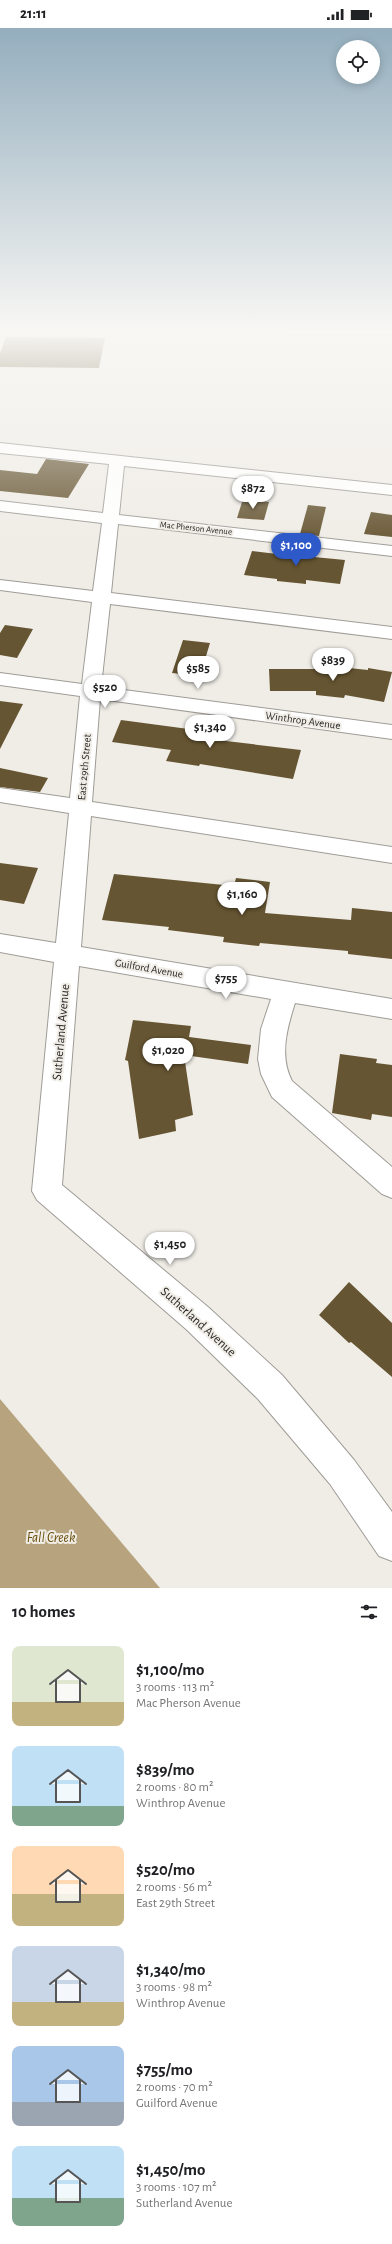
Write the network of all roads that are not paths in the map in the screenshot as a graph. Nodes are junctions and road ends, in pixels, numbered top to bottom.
1 (0, 448) edge
2 (117, 462) junction
3 (392, 490) edge
4 (0, 506) edge
5 (110, 519) junction
6 (392, 550) edge
7 (0, 585) edge
8 (102, 598) junction
9 (392, 633) edge
10 (0, 679) edge
11 (92, 691) junction
12 (392, 732) edge
13 (0, 795) edge
14 (80, 807) junction
15 (392, 855) edge
16 (0, 942) edge
17 (67, 954) junction
18 (286, 991) junction
19 (392, 1009) edge
20 (392, 1185) edge
21 (392, 1542) edge

1 - 2 street
2 - 3 street
2 - 5 street, East 29th Street
4 - 5 street, Mac Pherson Avenue
5 - 6 street, Mac Pherson Avenue
5 - 8 street, East 29th Street
7 - 8 street
8 - 9 street
8 - 11 street, East 29th Street
10 - 11 street, Winthrop Avenue
11 - 12 street, Winthrop Avenue
11 - 14 street, East 29th Street
13 - 14 street
14 - 15 street
14 - 17 street, East 29th Street
16 - 17 street, Guilford Avenue
17 - 18 street, Guilford Avenue
17 - 21 street, Sutherland Avenue
18 - 19 street, Guilford Avenue
18 - 20 street

